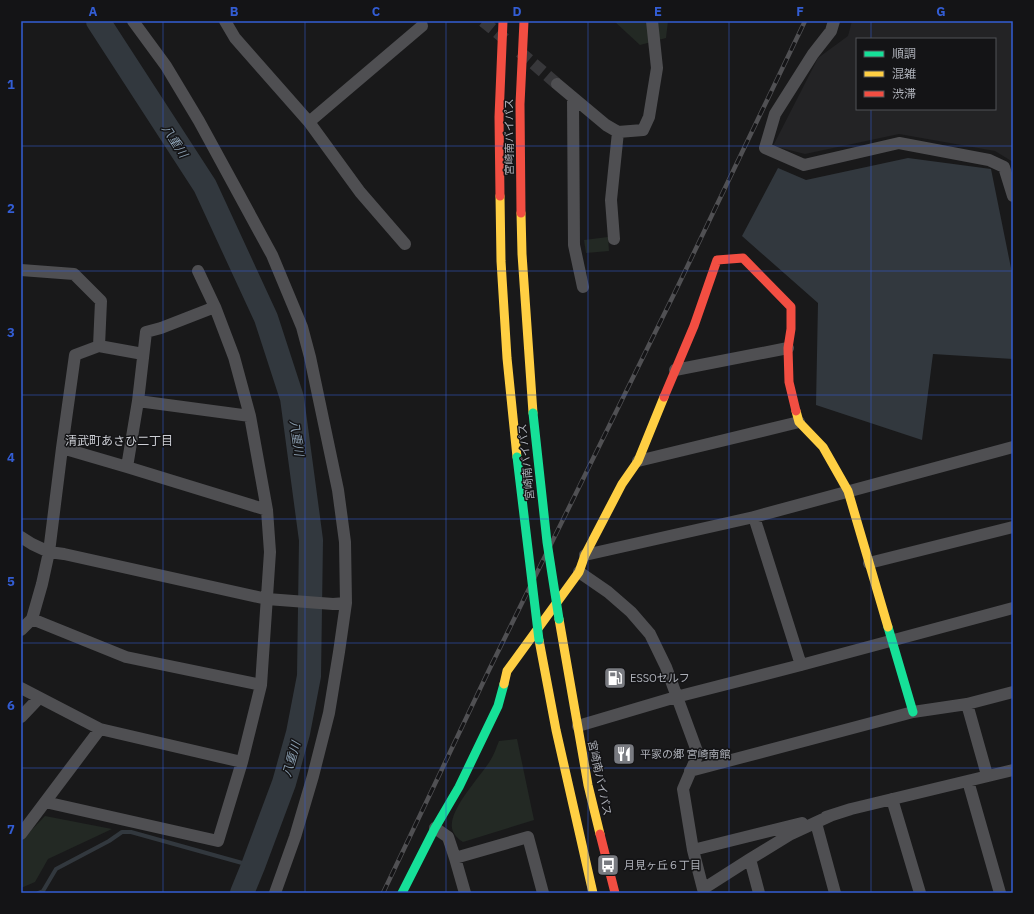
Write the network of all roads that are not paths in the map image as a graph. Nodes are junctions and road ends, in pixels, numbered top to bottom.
1 (133, 21) edge
2 (225, 21) edge
3 (503, 21) edge
4 (524, 21) edge
5 (652, 21) edge
6 (834, 21) edge
7 (422, 26) dead end
8 (558, 84) tunnel mouth
9 (573, 98) junction
10 (310, 122) junction
11 (618, 132) junction
12 (1013, 196) edge
13 (614, 239) dead end
14 (405, 244) dead end
15 (21, 270) edge
16 (198, 271) dead end
17 (583, 287) dead end
18 (215, 307) junction
19 (99, 346) junction
20 (788, 348) junction
21 (143, 354) junction
22 (675, 370) junction
23 (138, 401) junction
24 (250, 416) junction
25 (799, 422) junction
26 (1013, 447) edge
27 (62, 448) junction
28 (638, 461) junction
29 (127, 467) junction
30 (848, 491) junction
31 (267, 510) junction
32 (754, 517) junction
33 (1013, 527) edge
34 (21, 537) edge
35 (49, 552) junction
36 (585, 556) junction
37 (869, 563) junction
38 (578, 572) junction
39 (273, 600) junction
40 (346, 603) junction
41 (1013, 608) edge
42 (32, 619) junction
43 (21, 630) edge
44 (891, 641) junction
45 (802, 665) junction
46 (261, 685) junction
47 (21, 688) edge
48 (1013, 692) edge
49 (676, 697) junction
50 (39, 698) junction
51 (967, 704) junction
52 (913, 712) junction
53 (21, 716) edge
54 (578, 726) junction
55 (100, 729) junction
56 (242, 762) junction
57 (1013, 770) edge
58 (690, 771) junction
59 (987, 775) junction
60 (968, 780) junction
61 (892, 799) junction
62 (45, 802) junction
63 (832, 815) junction
64 (816, 823) junction
65 (435, 828) junction
66 (21, 834) edge
67 (693, 850) junction
68 (456, 858) junction
69 (750, 859) junction
70 (275, 893) edge
71 (402, 893) edge
72 (465, 893) edge
73 (544, 893) edge
74 (593, 893) edge
75 (615, 893) edge
76 (759, 893) edge
77 (835, 893) edge
78 (920, 893) edge
79 (1000, 893) edge

1 - 40 street
2 - 10 street
3 - 74 main road, 宮崎南バイパス, bridge
4 - 54 main road, 宮崎南バイパス, bridge
5 - 11 street
6 - 12 street
7 - 10 street
8 - 9 street
9 - 11 street
9 - 17 street
10 - 14 street
11 - 13 street
15 - 19 street
16 - 18 street
18 - 21 street
18 - 24 street
19 - 21 street
19 - 27 street
20 - 22 street
20 - 22 main road
20 - 25 main road
21 - 23 street
22 - 28 main road
23 - 24 street
23 - 29 street
24 - 31 street
25 - 28 street
25 - 30 main road
26 - 30 street
27 - 29 street
27 - 35 street
28 - 36 main road
29 - 31 street
30 - 32 street
30 - 37 main road
31 - 39 street
32 - 36 street
32 - 45 street
33 - 37 street
34 - 35 street
35 - 39 street
35 - 42 street
36 - 38 main road
37 - 44 main road
38 - 49 street
38 - 65 main road
39 - 40 street
39 - 46 street
40 - 70 street
41 - 44 street
42 - 43 street
42 - 46 street
44 - 45 street
44 - 52 main road
45 - 49 street
46 - 56 street
47 - 50 street
48 - 51 street
49 - 54 street
49 - 58 street
50 - 53 street
50 - 55 street
51 - 52 street
51 - 59 street
52 - 58 street
54 - 75 main road, 宮崎南バイパス
55 - 56 street
55 - 62 street
56 - 62 street
57 - 59 street
58 - 67 street
59 - 60 street
60 - 61 street
60 - 79 street
61 - 63 street
61 - 78 street
62 - 66 street
63 - 64 street
63 - 67 street
64 - 69 street
64 - 77 street
65 - 68 street
65 - 71 main road
67 - 69 street
68 - 72 street
68 - 73 street
69 - 76 street

